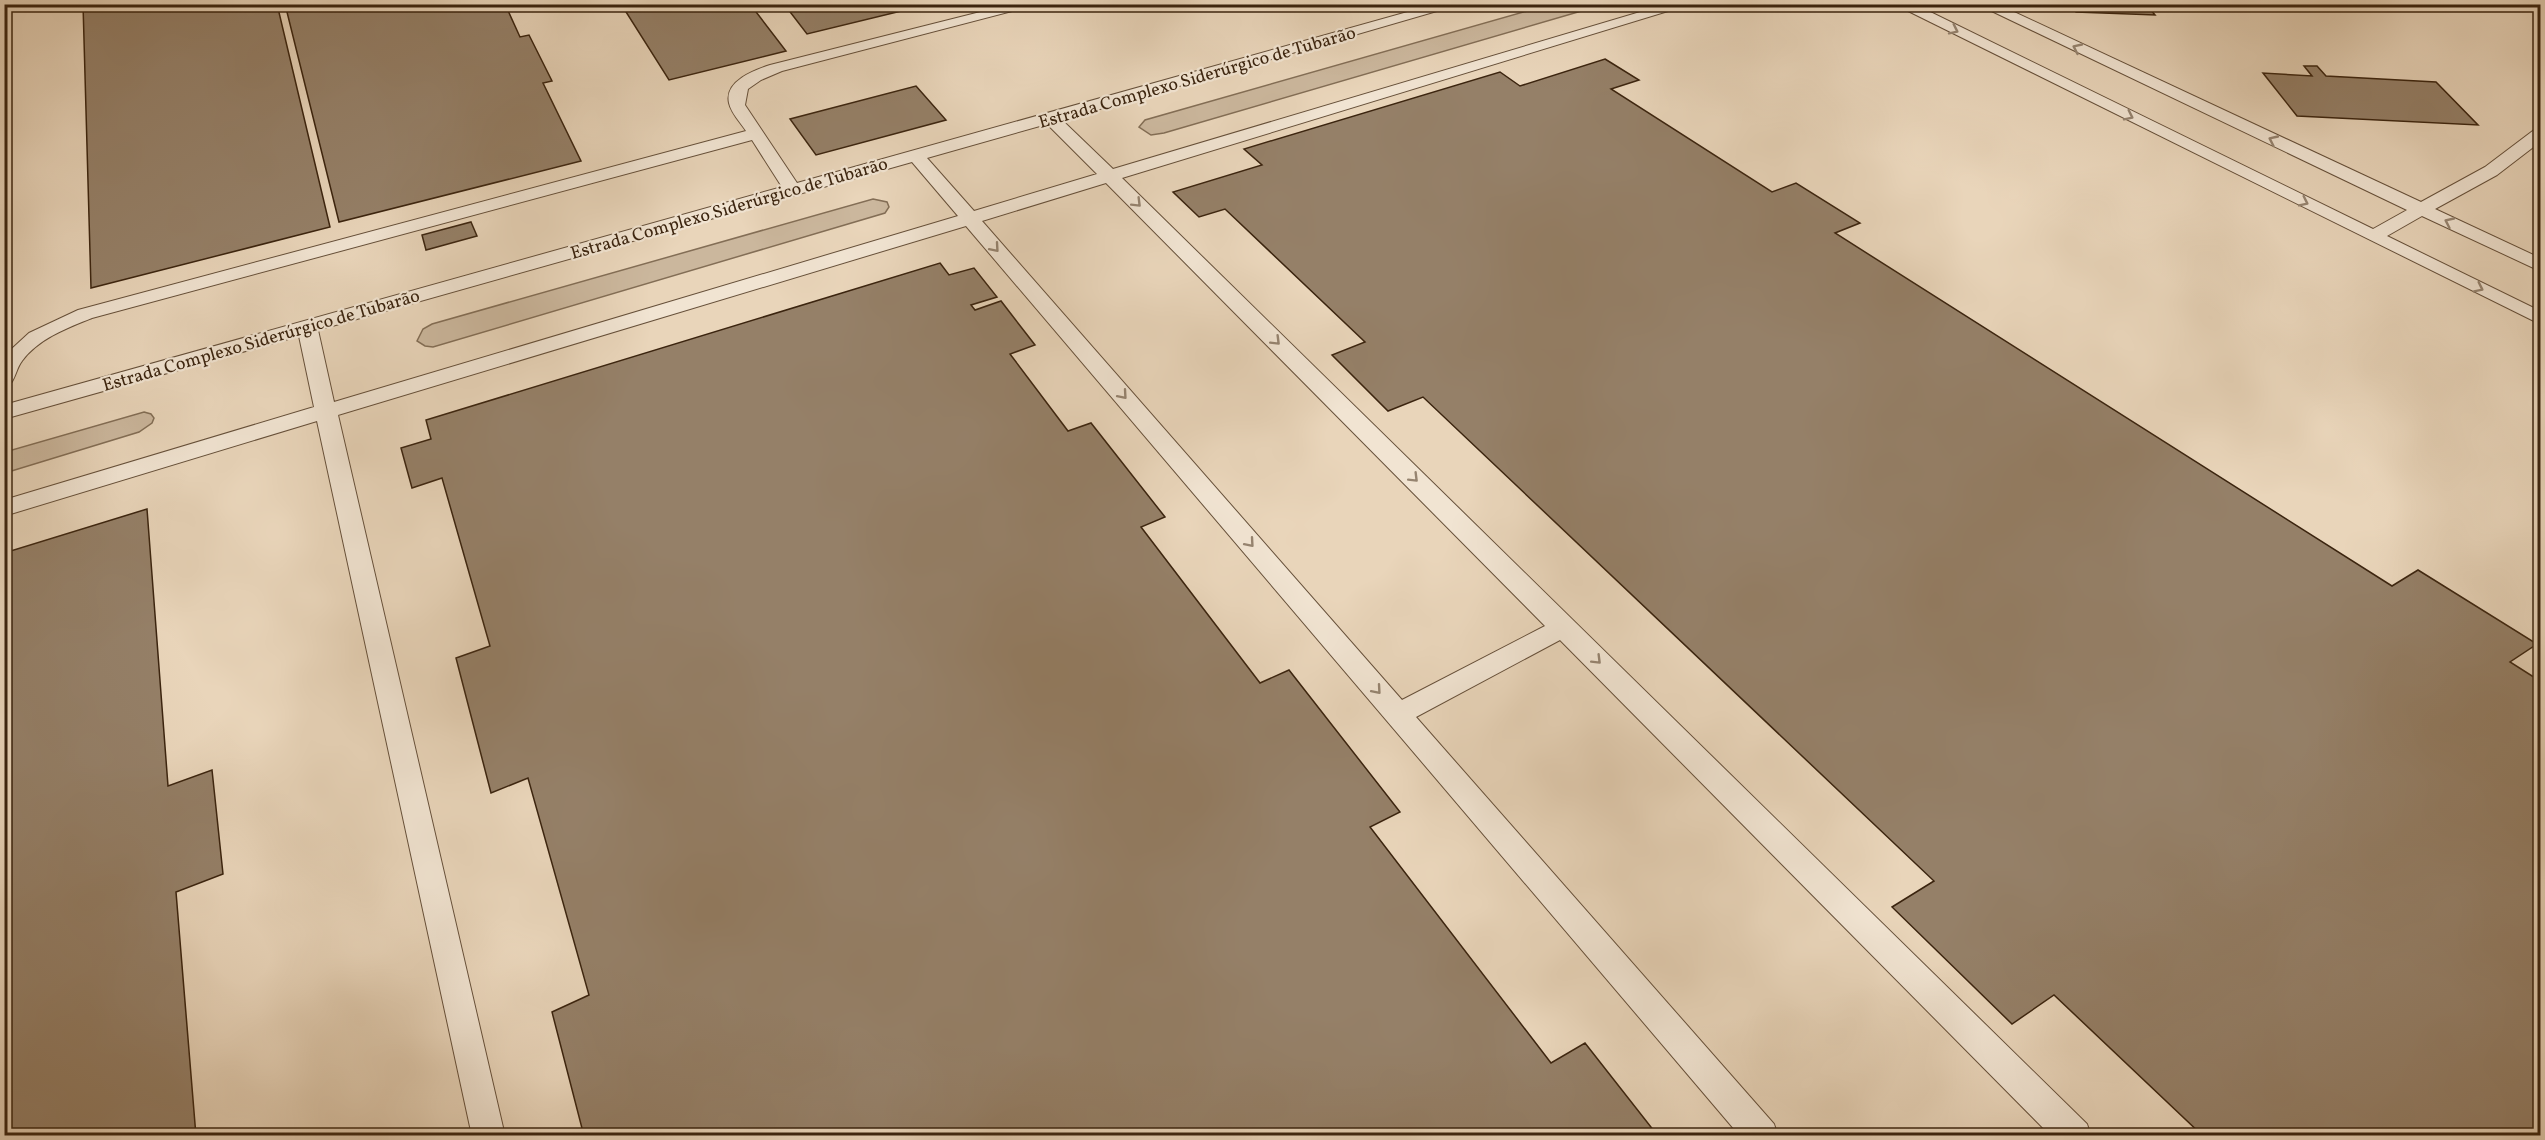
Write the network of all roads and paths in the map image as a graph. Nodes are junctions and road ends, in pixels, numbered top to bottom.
1 (1032, 4) edge
2 (1454, 4) edge
3 (1684, 4) edge
4 (1901, 4) edge
5 (1984, 4) edge
6 (1051, 118) junction
7 (756, 134) junction
8 (2541, 134) edge
9 (916, 156) junction
10 (1111, 177) junction
11 (793, 190) junction
12 (2421, 209) junction
13 (970, 218) junction
14 (2373, 236) junction
15 (2541, 265) edge
16 (2541, 318) edge
17 (307, 327) junction
18 (4, 378) edge
19 (4, 412) edge
20 (326, 412) junction
21 (4, 508) edge
22 (1564, 627) junction
23 (1398, 714) junction
24 (489, 1136) edge
25 (1762, 1136) edge
26 (2075, 1136) edge

1 - 7 lane
2 - 6 lane, Estrada Complexo Siderúrgico de Tubarão
3 - 10 lane
4 -> 14 lane
12 -> 5 lane
6 - 9 lane, Estrada Complexo Siderúrgico de Tubarão
6 - 10 lane
7 - 11 lane
7 - 18 lane
8 - 12 lane
9 - 11 lane, Estrada Complexo Siderúrgico de Tubarão
9 - 13 lane
10 - 13 lane
10 -> 22 lane
11 - 17 lane, Estrada Complexo Siderúrgico de Tubarão
12 - 14 lane
15 -> 12 lane
13 - 20 lane
13 -> 23 lane
14 -> 16 lane
17 - 19 lane, Estrada Complexo Siderúrgico de Tubarão
17 - 20 lane
20 - 21 lane
20 - 24 lane
22 - 23 lane
22 -> 26 lane
23 - 25 lane

